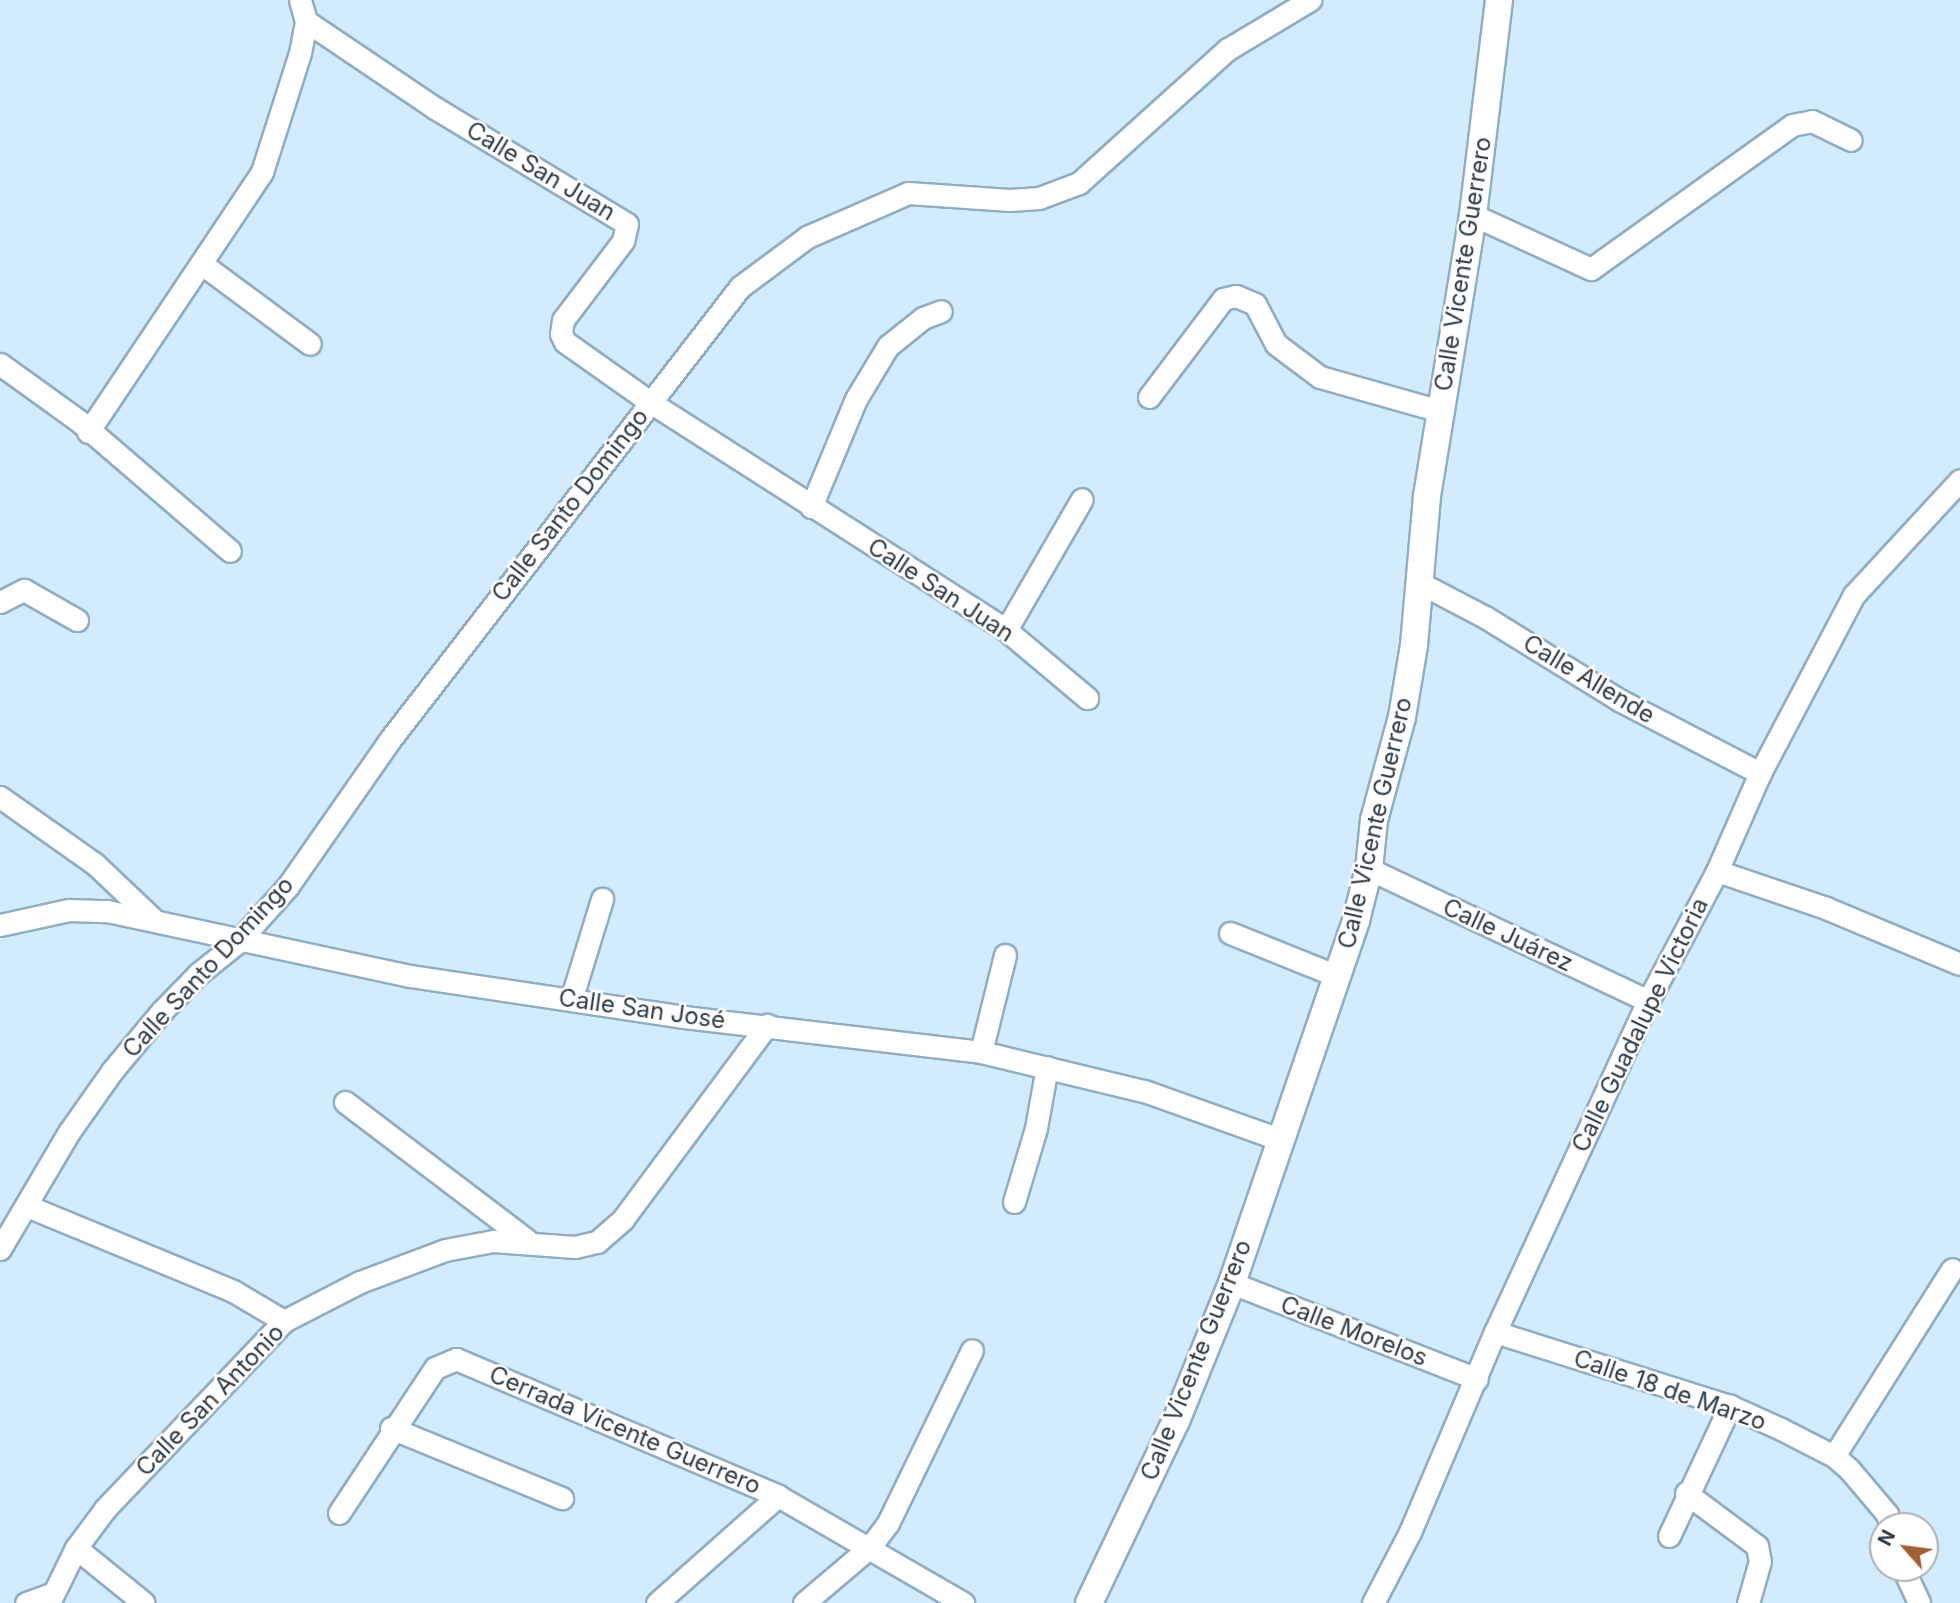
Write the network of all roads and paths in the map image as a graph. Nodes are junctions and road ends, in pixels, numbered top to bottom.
1 (300, 0) edge
2 (1310, 0) edge
3 (1499, 0) edge
4 (306, 21) junction
5 (1852, 140) dead end
6 (1472, 215) junction
7 (202, 264) junction
8 (941, 312) dead end
9 (310, 344) dead end
10 (0, 364) edge
11 (1149, 397) dead end
12 (650, 402) junction
13 (1440, 411) junction
14 (88, 432) junction
15 (1960, 481) edge
16 (1082, 499) dead end
17 (811, 508) junction
18 (230, 551) dead end
19 (1418, 582) junction
20 (0, 602) edge
21 (77, 620) dead end
22 (1006, 630) junction
23 (1087, 698) dead end
24 (1760, 773) junction
25 (0, 797) edge
26 (1369, 869) junction
27 (1717, 870) junction
28 (602, 899) dead end
29 (153, 919) junction
30 (0, 926) edge
31 (1230, 933) dead end
32 (238, 942) junction
33 (1004, 955) dead end
34 (1960, 964) edge
35 (1337, 976) junction
36 (571, 1000) junction
37 (1648, 1001) junction
38 (767, 1026) junction
39 (981, 1052) junction
40 (1046, 1067) junction
41 (345, 1102) dead end
42 (1279, 1139) junction
43 (1014, 1202) dead end
44 (27, 1206) junction
45 (527, 1240) junction
46 (0, 1249) edge
47 (1952, 1269) dead end
48 (1232, 1283) junction
49 (284, 1321) junction
50 (1495, 1332) junction
51 (972, 1350) dead end
52 (1477, 1379) junction
53 (1730, 1406) junction
54 (391, 1428) junction
55 (1834, 1456) junction
56 (1686, 1493) junction
57 (778, 1496) junction
58 (562, 1498) dead end
59 (1882, 1512) edge
60 (339, 1514) dead end
61 (1669, 1536) dead end
62 (870, 1547) junction
63 (76, 1548) junction
64 (1909, 1582) edge
65 (50, 1598) edge
66 (1377, 1601) edge
67 (26, 1603) edge
68 (144, 1603) edge
69 (657, 1603) edge
70 (804, 1603) edge
71 (963, 1603) edge
72 (1089, 1603) edge
73 (1748, 1603) edge
74 (1919, 1603) edge

1 - 4 street
2 - 12 street, Calle Santo Domingo
3 - 6 street, Calle Vicente Guerrero
4 - 7 street
4 - 12 street, Calle San Juan
5 - 6 street
6 - 13 street, Calle Vicente Guerrero
7 - 9 street
7 - 14 street
8 - 17 street
10 - 14 street
11 - 13 street
12 - 17 street, Calle San Juan
12 - 32 street, Calle Santo Domingo
13 - 19 street, Calle Vicente Guerrero
14 - 18 street
15 - 24 street, Calle Guadalupe Victoria
16 - 22 street
17 - 22 street, Calle San Juan
19 - 24 street, Calle Allende
19 - 26 street, Calle Vicente Guerrero
20 - 21 street
22 - 23 street, Calle San Juan
24 - 27 street, Calle Guadalupe Victoria
25 - 29 street
26 - 35 street, Calle Vicente Guerrero
26 - 37 street, Calle Juárez
27 - 34 street
27 - 37 street, Calle Guadalupe Victoria
28 - 36 street
29 - 30 street, Calle San José
29 - 32 street, Calle San José
31 - 35 street
32 - 36 street, Calle San José
32 - 44 street, Calle Santo Domingo
33 - 39 street
35 - 42 street, Calle Vicente Guerrero
36 - 38 street, Calle San José
37 - 50 street, Calle Guadalupe Victoria
38 - 39 street, Calle San José
38 - 45 street, Calle San Antonio
39 - 40 street, Calle San José
40 - 42 street, Calle San José
40 - 43 street
41 - 45 street
42 - 48 street, Calle Vicente Guerrero
44 - 46 street, Calle Santo Domingo
44 - 49 street
45 - 49 street, Calle San Antonio
47 - 55 street
48 - 52 street, Calle Morelos
48 - 72 street, Calle Vicente Guerrero
49 - 63 street, Calle San Antonio
50 - 52 street, Calle Guadalupe Victoria
50 - 53 street, Calle 18 de Marzo
51 - 62 street
52 - 66 street, Calle Guadalupe Victoria
53 - 55 street, Calle 18 de Marzo
53 - 56 street
54 - 57 street, Cerrada Vicente Guerrero
54 - 58 street
54 - 60 street, Cerrada Vicente Guerrero
55 - 59 street, Calle 18 de Marzo
56 - 61 street
56 - 73 street
57 - 62 street, Cerrada Vicente Guerrero
57 - 69 street
62 - 70 street
62 - 71 street, Cerrada Vicente Guerrero
63 - 65 street, Calle San Antonio
63 - 68 street
64 - 74 street
65 - 67 street

